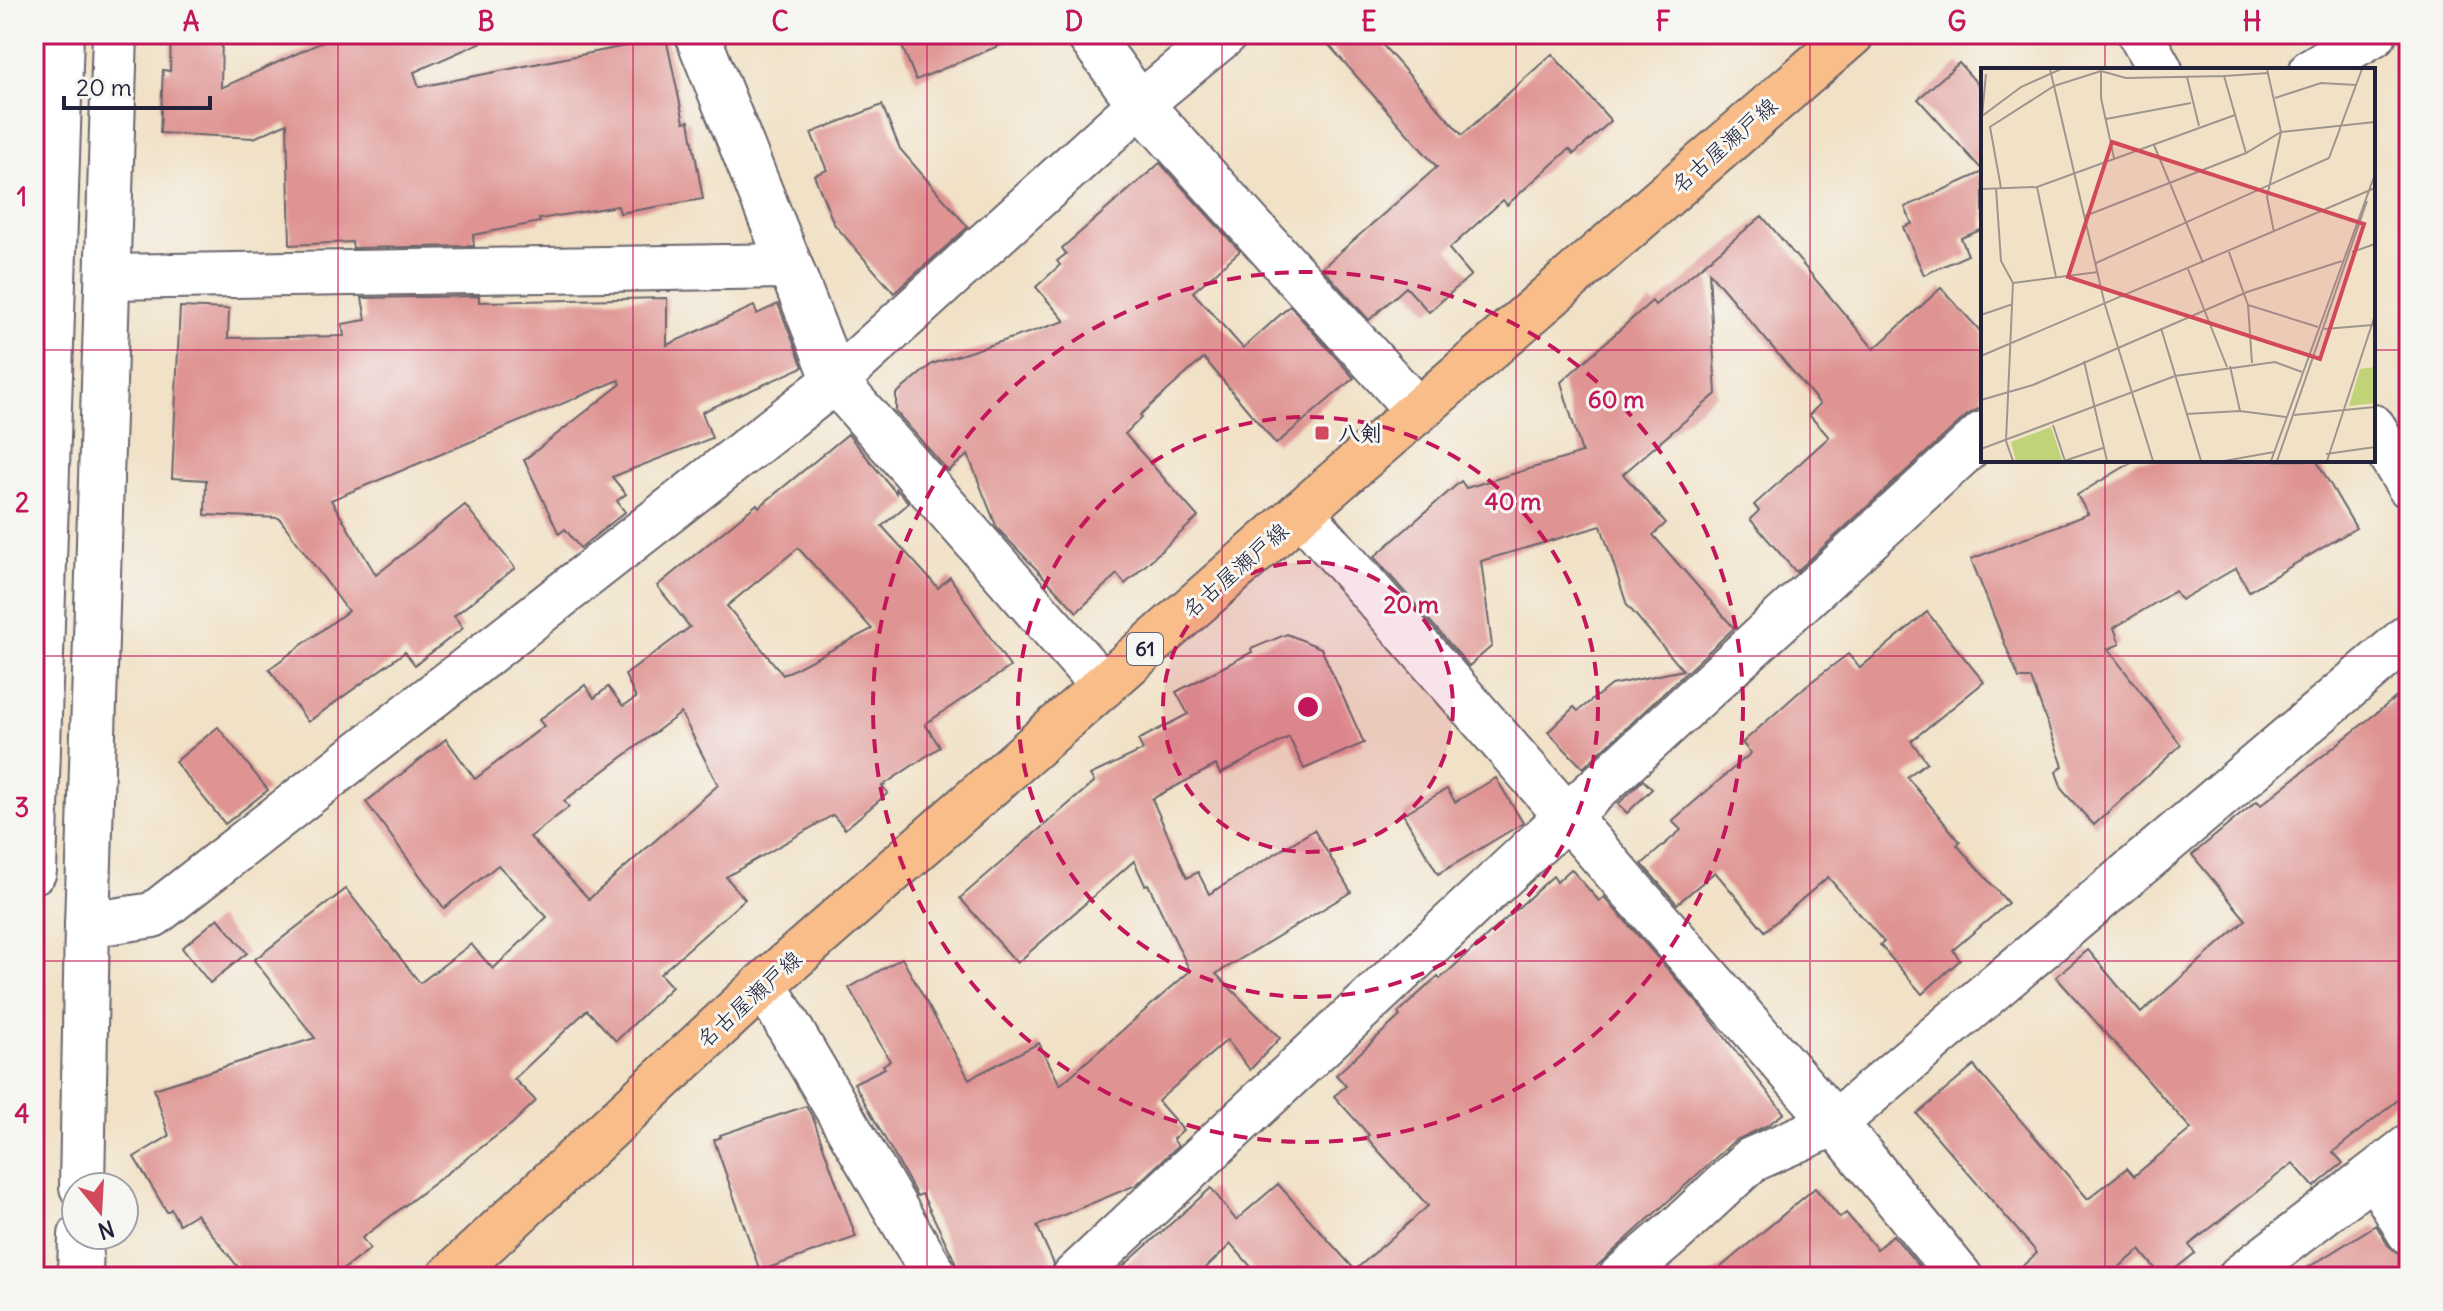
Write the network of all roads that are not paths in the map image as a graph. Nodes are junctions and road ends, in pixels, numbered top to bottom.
1 (61, 34) edge
2 (115, 34) edge
3 (697, 34) edge
4 (1088, 34) edge
5 (1225, 34) edge
6 (1852, 34) edge
7 (2140, 34) edge
8 (2374, 34) edge
9 (2159, 68) edge
10 (2315, 68) edge
11 (1140, 104) junction
12 (790, 266) junction
13 (108, 277) junction
14 (44, 281) edge
15 (835, 381) junction
16 (1418, 411) junction
17 (2375, 430) edge
18 (1981, 436) edge
19 (2409, 486) edge
20 (1301, 512) junction
21 (2409, 636) edge
22 (1103, 686) junction
23 (1566, 817) junction
24 (34, 871) edge
25 (87, 925) junction
26 (764, 984) junction
27 (1835, 1123) junction
28 (2409, 1147) edge
29 (82, 1171) edge
30 (2375, 1175) junction
31 (2409, 1232) edge
32 (81, 1251) edge
33 (80, 1277) edge
34 (449, 1277) edge
35 (933, 1277) edge
36 (1074, 1277) edge
37 (1621, 1277) edge
38 (1960, 1277) edge
39 (2240, 1277) edge

1 - 14 street
2 - 13 street
3 - 12 street
4 - 11 street
5 - 11 street
6 - 16 main road, 名古屋瀬戸線 / 61
7 - 9 street
8 - 10 street
11 - 15 street
11 - 16 street
12 - 13 street
12 - 15 street
13 - 25 street
14 - 24 street
15 - 22 street
15 - 25 street
16 - 20 main road, 名古屋瀬戸線 / 61
17 - 19 street
18 - 23 street
20 - 22 main road, 名古屋瀬戸線 / 61
20 - 23 street
21 - 27 street
22 - 26 main road, 名古屋瀬戸線 / 61
23 - 27 street
23 - 36 street
25 - 29 street
26 - 34 main road, 名古屋瀬戸線 / 61
26 - 35 street
27 - 37 street
27 - 38 street
28 - 30 street
30 - 31 street
30 - 39 street
32 - 33 street

